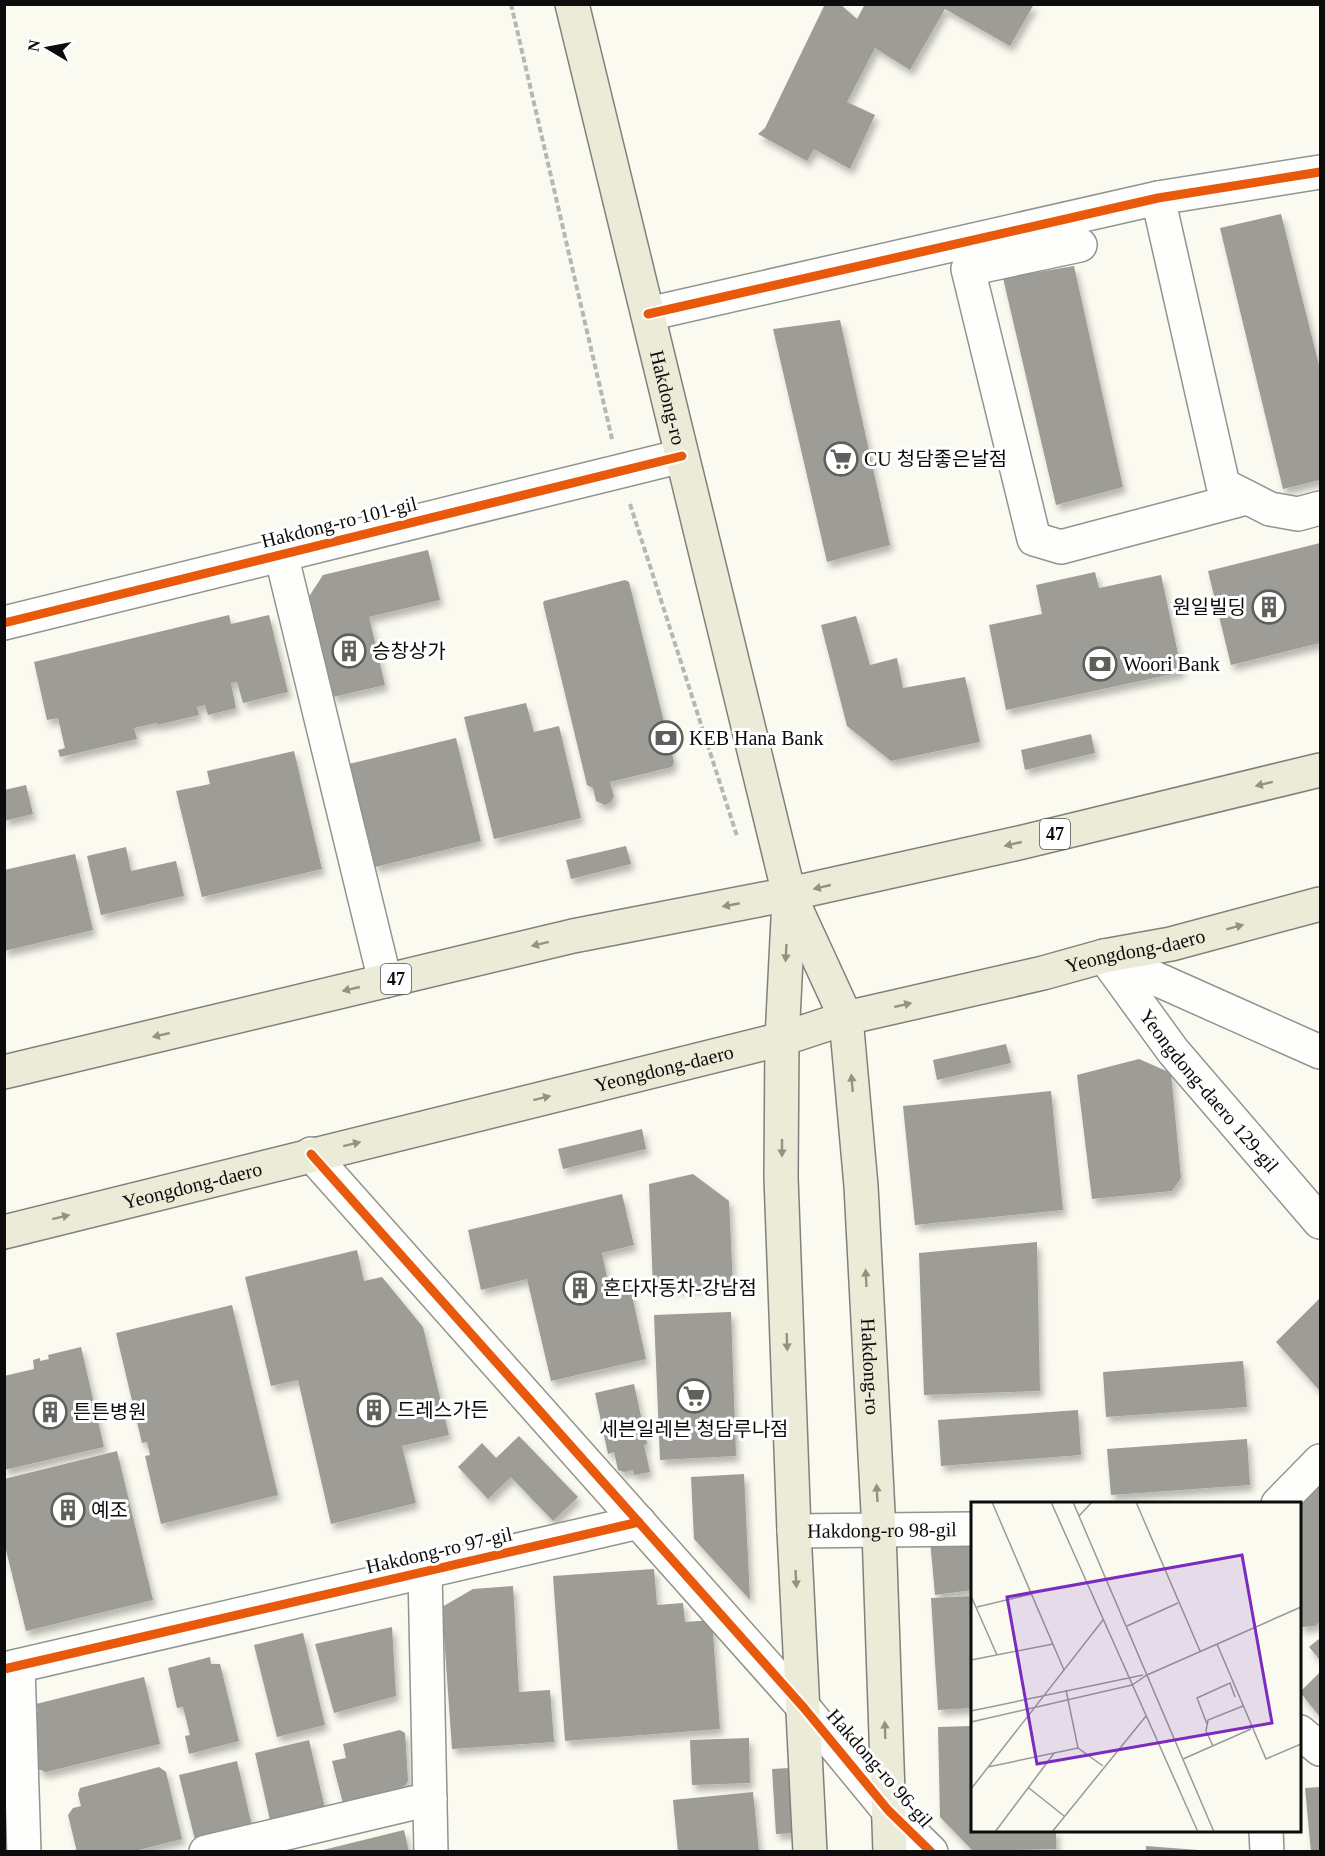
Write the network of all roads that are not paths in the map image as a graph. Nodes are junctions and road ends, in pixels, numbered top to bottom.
1 (572, 4) edge
2 (1320, 172) edge
3 (1158, 198) junction
4 (1080, 245) dead end
5 (648, 314) junction
6 (682, 456) junction
7 (1246, 498) junction
8 (1320, 508) edge
9 (281, 554) junction
10 (4, 623) edge
11 (1320, 771) edge
12 (789, 894) junction
13 (1320, 904) edge
14 (1104, 956) junction
15 (385, 981) junction
16 (846, 1018) junction
17 (782, 1039) junction
18 (1320, 1052) edge
19 (4, 1072) edge
20 (311, 1154) junction
21 (1320, 1221) edge
22 (4, 1232) edge
23 (1320, 1461) edge
24 (1279, 1502) edge
25 (639, 1522) junction
26 (971, 1529) edge
27 (794, 1531) junction
28 (879, 1531) junction
29 (425, 1571) junction
30 (11, 1667) edge
31 (804, 1708) junction
32 (1301, 1734) edge
33 (1320, 1749) edge
34 (430, 1799) junction
35 (888, 1810) junction
36 (1266, 1832) edge
37 (24, 1851) edge
38 (207, 1851) edge
39 (431, 1851) edge
40 (810, 1851) edge
41 (890, 1851) edge
42 (931, 1851) edge
43 (1267, 1851) edge

1 - 5 main road, Hakdong-ro
2 - 3 street
3 - 5 street
3 - 7 street
4 - 7 street
5 - 6 main road, Hakdong-ro
6 - 9 street, Hakdong-ro 101-gil
6 - 12 main road, Hakdong-ro
7 - 8 street
9 - 10 street, Hakdong-ro 101-gil
9 - 15 street
11 -> 12 main road, 47
12 -> 15 main road, 47
12 - 16 main road, Hakdong-ro
12 -> 17 main road, Hakdong-ro
14 -> 13 main road, Yeongdong-daero
16 -> 14 main road, Yeongdong-daero
14 - 18 street
14 - 21 street, Yeongdong-daero 129-gil
15 -> 19 main road, 47
16 - 17 main road, Yeongdong-daero
28 -> 16 main road, Hakdong-ro
20 -> 17 main road, Yeongdong-daero
17 -> 27 main road, Hakdong-ro
22 -> 20 main road, Yeongdong-daero
20 - 25 street
23 - 24 street
25 - 29 street, Hakdong-ro 97-gil
25 - 31 street
26 - 28 street, Hakdong-ro 98-gil
27 - 28 street, Hakdong-ro 98-gil
27 -> 31 main road, Hakdong-ro
35 -> 28 main road, Hakdong-ro
29 - 30 street, Hakdong-ro 97-gil
29 - 34 street
30 - 37 street, Hakdong-ro 97-gil
31 - 35 street, Hakdong-ro 96-gil
31 - 40 main road, Hakdong-ro
32 - 33 street
34 - 38 street
34 - 39 street
35 - 41 main road, Hakdong-ro
35 - 42 street, Hakdong-ro 96-gil
36 - 43 street

